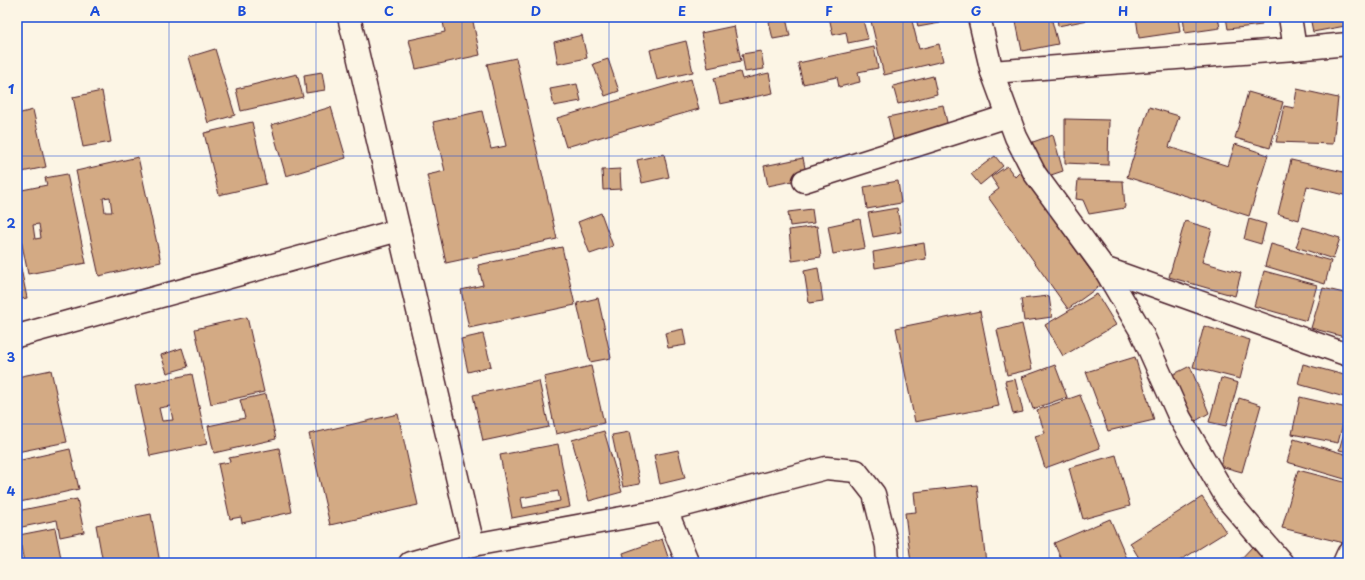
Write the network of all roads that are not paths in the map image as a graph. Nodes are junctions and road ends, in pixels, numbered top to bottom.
1 (349, 17) edge
2 (979, 17) edge
3 (1290, 17) edge
4 (1348, 44) edge
5 (1295, 49) junction
6 (992, 72) junction
7 (1008, 116) junction
8 (804, 181) dead end
9 (399, 230) junction
10 (1104, 268) junction
11 (17, 336) edge
12 (1348, 355) edge
13 (666, 510) junction
14 (473, 545) junction
15 (1348, 554) edge
16 (410, 563) edge
17 (688, 563) edge
18 (888, 563) edge
19 (1282, 563) edge
20 (1344, 563) edge

1 - 9 street
2 - 6 street
3 - 5 street
4 - 5 street
5 - 6 street
6 - 7 street
7 - 8 street
7 - 10 street
9 - 11 street
9 - 14 street
10 - 12 street
10 - 19 street
13 - 14 street
13 - 17 street
13 - 18 street
14 - 16 street
15 - 20 street

